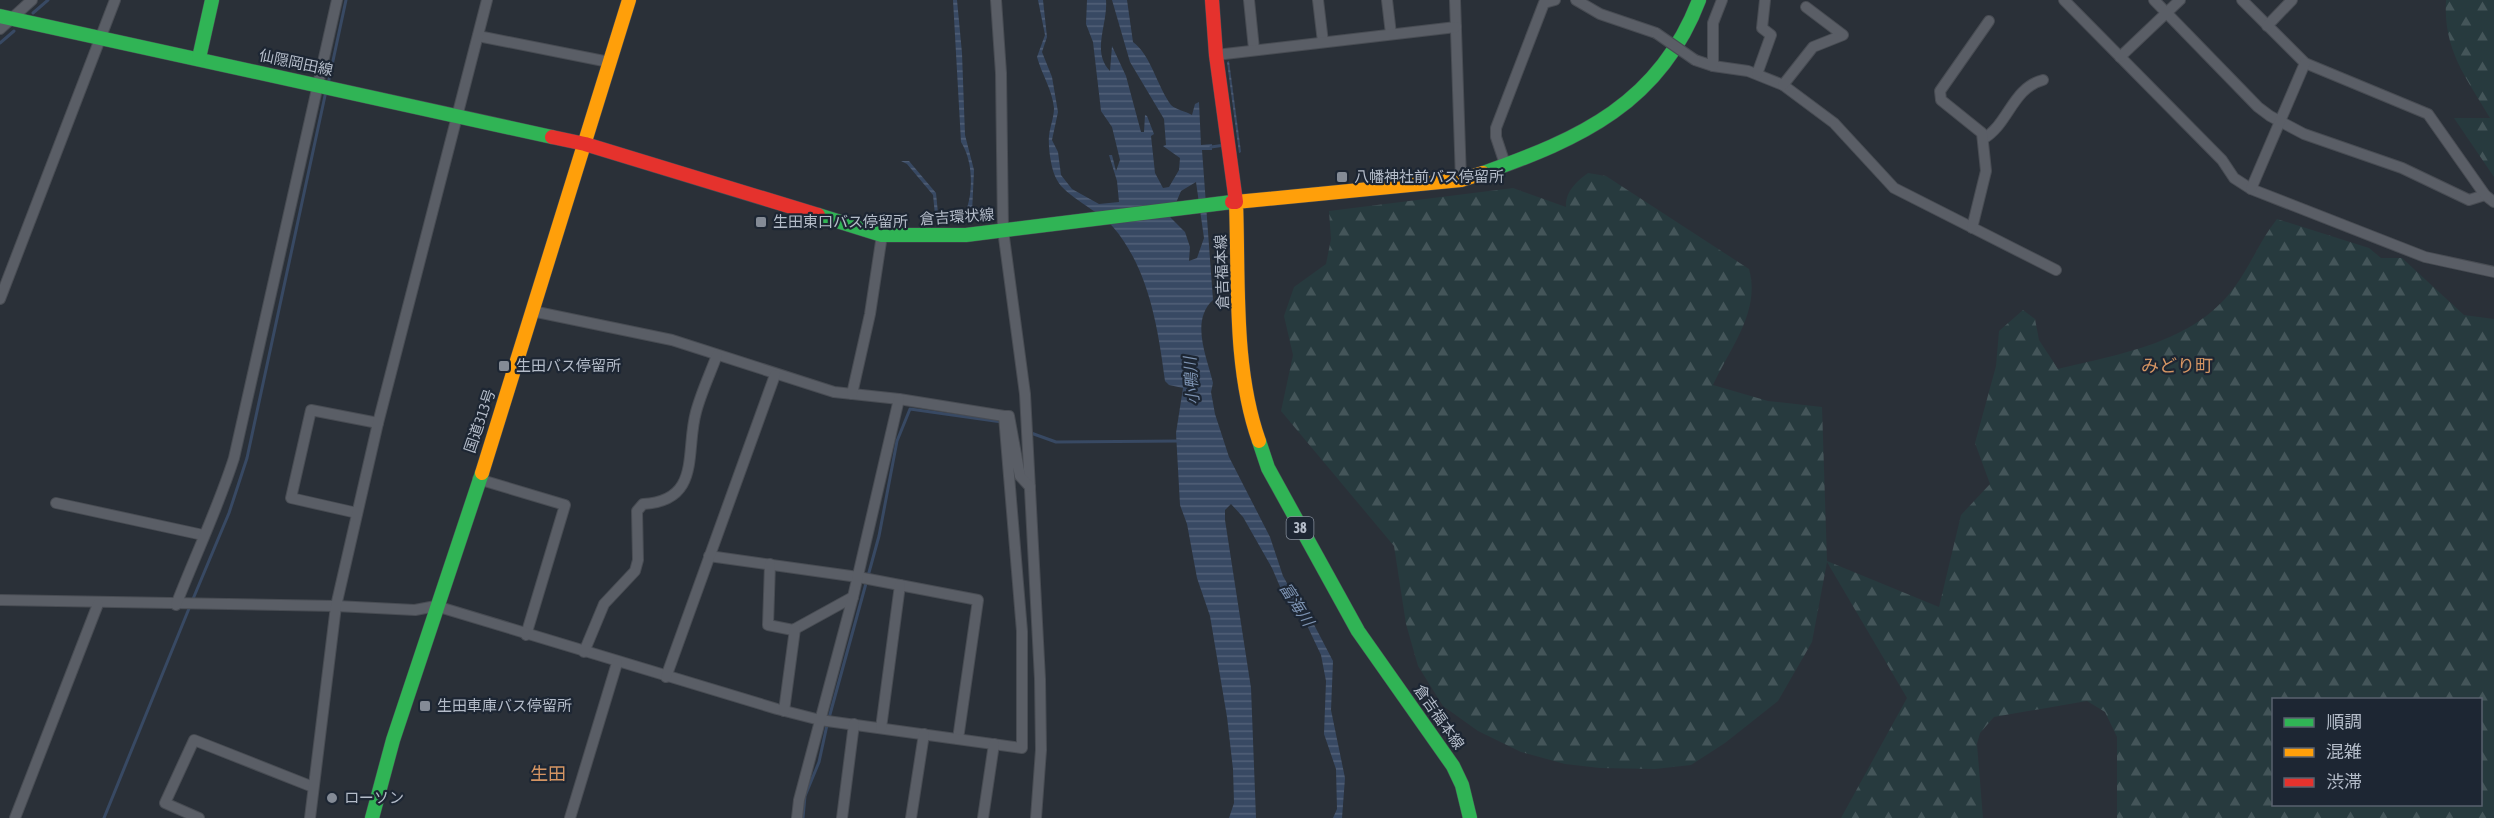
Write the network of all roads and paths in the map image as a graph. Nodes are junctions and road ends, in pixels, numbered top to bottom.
1 (32, 0) edge
2 (115, 0) edge
3 (212, 0) edge
4 (337, 0) edge
5 (487, 0) edge
6 (629, 0) edge
7 (996, 0) edge
8 (1212, 0) edge
9 (1249, 0) edge
10 (1318, 0) edge
11 (1387, 0) edge
12 (1455, 0) edge
13 (1555, 0) edge
14 (1576, 0) edge
15 (1700, 0) edge
16 (1722, 0) edge
17 (1765, 0) edge
18 (2064, 0) edge
19 (2154, 0) edge
20 (2180, 0) edge
21 (2242, 0) edge
22 (2292, 0) edge
23 (1806, 7) dead end
24 (2166, 13) junction
25 (6, 17) edge
26 (1989, 21) dead end
27 (2267, 26) junction
28 (1456, 27) junction
29 (0, 29) edge
30 (1391, 34) junction
31 (478, 36) junction
32 (100, 37) junction
33 (1323, 42) junction
34 (1254, 49) junction
35 (1216, 55) junction
36 (2120, 57) junction
37 (199, 58) junction
38 (609, 62) junction
39 (2306, 63) junction
40 (1713, 66) junction
41 (1757, 74) junction
42 (2043, 80) dead end
43 (319, 85) junction
44 (1784, 85) junction
45 (457, 115) junction
46 (2281, 123) junction
47 (1983, 140) junction
48 (585, 144) junction
49 (1505, 164) junction
50 (1461, 180) junction
51 (2251, 189) junction
52 (2490, 198) edge
53 (1236, 202) junction
54 (1972, 228) junction
55 (1003, 230) junction
56 (882, 235) junction
57 (2056, 270) dead end
58 (2494, 272) edge
59 (0, 299) edge
60 (532, 310) junction
61 (717, 355) junction
62 (775, 375) junction
63 (852, 394) junction
64 (899, 399) junction
65 (1004, 416) junction
66 (378, 423) junction
67 (478, 479) junction
68 (1030, 487) junction
69 (56, 503) dead end
70 (357, 513) junction
71 (204, 534) junction
72 (709, 556) junction
73 (770, 564) junction
74 (858, 577) junction
75 (900, 585) junction
76 (853, 597) junction
77 (0, 600) edge
78 (98, 604) junction
79 (176, 605) junction
80 (336, 606) junction
81 (436, 606) junction
82 (795, 629) junction
83 (526, 634) junction
84 (584, 652) junction
85 (617, 663) junction
86 (666, 676) junction
87 (784, 711) junction
88 (820, 720) junction
89 (854, 724) junction
90 (881, 728) junction
91 (924, 734) junction
92 (958, 739) junction
93 (994, 744) junction
94 (313, 787) junction
95 (15, 818) edge
96 (199, 818) edge
97 (310, 818) edge
98 (372, 818) edge
99 (570, 818) edge
100 (797, 818) edge
101 (842, 818) edge
102 (911, 818) edge
103 (983, 818) edge
104 (1036, 818) edge
105 (1470, 818) edge

1 - 25 street
2 - 32 street
3 - 37 main road
4 - 43 street
5 - 31 street
6 - 38 main road, 国道313号
7 - 55 street
8 - 35 main road, 倉吉福本線
9 - 34 street
10 - 33 street
11 - 30 street
12 - 28 street
13 - 49 street
14 - 40 street, bridge
15 - 49 main road
16 - 40 street
17 - 41 street
18 - 36 street
19 - 24 street
20 - 24 street
21 - 27 street
22 - 27 street
23 - 44 street
24 - 36 street
24 - 46 street
25 - 29 street
25 - 32 main road, 仙隠岡田線
26 - 47 street
27 - 39 street
28 - 30 street
28 - 50 street
30 - 33 street
31 - 38 street
31 - 45 street
32 - 37 main road, 仙隠岡田線
32 - 59 street
33 - 34 street
34 - 35 street
35 - 53 main road, 倉吉福本線
36 - 51 street
37 - 43 main road, 仙隠岡田線
38 - 48 main road, 国道313号
39 - 46 street
39 - 52 street
40 - 41 street
41 - 44 street
42 - 47 street
43 - 45 main road, 仙隠岡田線
43 - 71 street
44 - 54 street
45 - 48 main road, 仙隠岡田線
45 - 66 street
46 - 51 street
46 - 52 street
47 - 54 street
48 - 56 main road, 倉吉環状線
48 - 60 main road, 国道313号
49 - 50 main road
50 - 53 main road
51 - 58 street
53 - 55 main road, 倉吉環状線
53 - 105 main road, 倉吉福本線 / 38
54 - 57 street
55 - 56 main road, 倉吉環状線
55 - 68 street
56 - 63 street
60 - 61 street
60 - 67 main road, 国道313号
61 - 62 street
61 - 84 street
62 - 63 street
62 - 72 street
63 - 64 street
64 - 65 street
64 - 74 street
65 - 68 street
65 - 93 street
66 - 70 street
66 - 70 street
67 - 81 main road, 国道313号
67 - 83 street
68 - 104 street
69 - 71 street
70 - 80 street
71 - 79 street
72 - 73 street
72 - 86 street
73 - 74 street
73 - 82 street
74 - 75 street
74 - 76 street
75 - 90 street
75 - 92 street
76 - 82 street
76 - 88 street
77 - 78 street
78 - 79 street
78 - 95 street
79 - 80 street
80 - 81 street
80 - 94 street
81 - 83 street
81 - 98 main road, 国道313号
82 - 87 street
83 - 84 street
84 - 85 street
85 - 86 street
85 - 99 street
86 - 87 street
87 - 88 street
88 - 89 street
88 - 100 street
89 - 90 street
89 - 101 street
90 - 91 street
91 - 92 street
91 - 102 street
92 - 93 street
93 - 103 street
94 - 96 street
94 - 97 street

